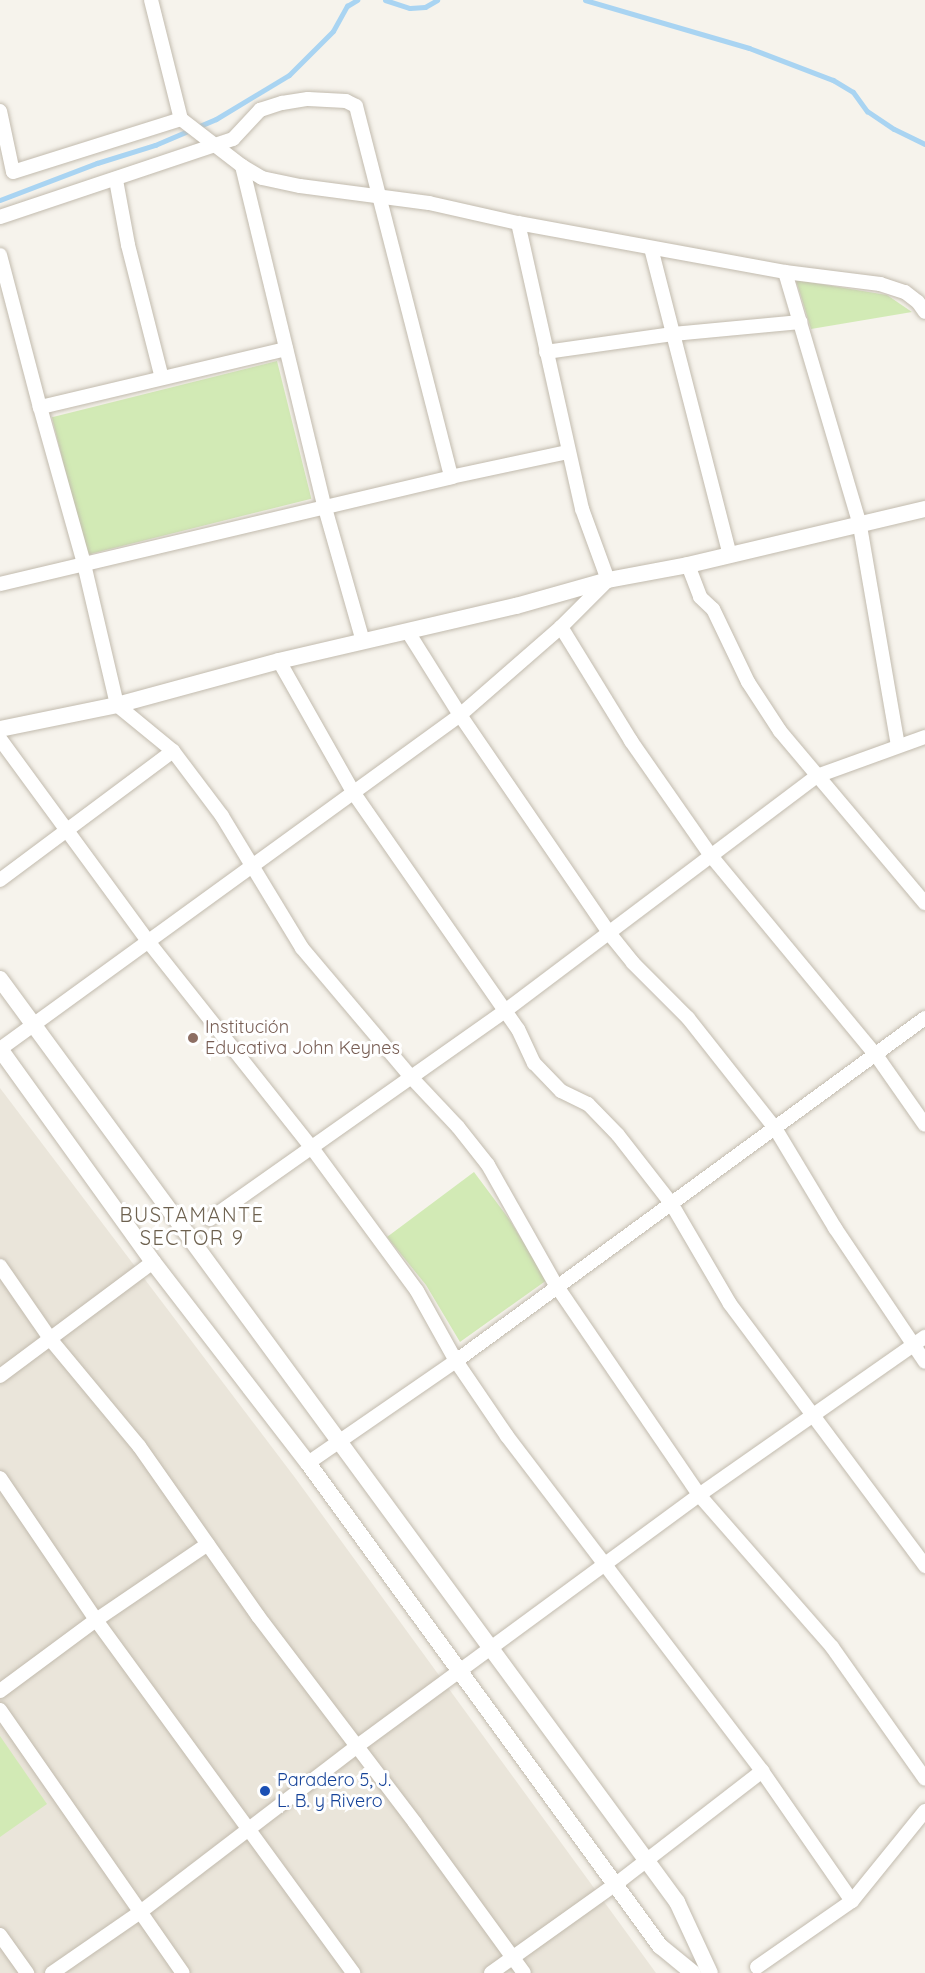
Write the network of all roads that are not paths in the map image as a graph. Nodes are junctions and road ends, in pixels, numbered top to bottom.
1 (151, 0) edge
2 (0, 111) edge
3 (181, 119) junction
4 (214, 146) junction
5 (242, 166) junction
6 (6, 173) edge
7 (116, 180) junction
8 (380, 197) junction
9 (0, 217) edge
10 (518, 223) junction
11 (651, 248) junction
12 (0, 255) edge
13 (785, 272) junction
14 (925, 312) edge
15 (800, 322) junction
16 (673, 334) junction
17 (286, 349) junction
18 (546, 352) junction
19 (162, 378) junction
20 (40, 407) junction
21 (568, 452) junction
22 (451, 477) junction
23 (325, 508) junction
24 (925, 509) edge
25 (860, 526) junction
26 (730, 555) junction
27 (84, 564) junction
28 (688, 565) junction
29 (608, 580) junction
30 (0, 584) edge
31 (561, 627) junction
32 (408, 632) junction
33 (363, 641) junction
34 (279, 661) junction
35 (117, 705) junction
36 (460, 715) junction
37 (0, 729) edge
38 (925, 737) edge
39 (0, 739) edge
40 (898, 745) junction
41 (173, 751) junction
42 (817, 776) junction
43 (352, 792) junction
44 (68, 830) junction
45 (712, 857) junction
46 (251, 865) junction
47 (0, 880) edge
48 (925, 903) edge
49 (609, 933) junction
50 (147, 940) junction
51 (0, 979) edge
52 (505, 1011) junction
53 (925, 1018) edge
54 (33, 1025) junction
55 (0, 1049) edge
56 (876, 1055) junction
57 (410, 1076) junction
58 (925, 1125) edge
59 (775, 1128) junction
60 (312, 1149) junction
61 (670, 1203) junction
62 (210, 1219) dead end
63 (153, 1262) junction
64 (0, 1266) edge
65 (556, 1285) junction
66 (925, 1337) edge
67 (51, 1340) junction
68 (913, 1346) junction
69 (456, 1360) junction
70 (925, 1362) edge
71 (0, 1376) edge
72 (813, 1417) junction
73 (339, 1441) junction
74 (308, 1463) junction
75 (0, 1478) edge
76 (699, 1495) junction
77 (208, 1544) junction
78 (606, 1566) junction
79 (925, 1566) edge
80 (96, 1620) junction
81 (492, 1650) junction
82 (461, 1672) junction
83 (0, 1691) edge
84 (0, 1710) edge
85 (356, 1748) junction
86 (762, 1771) junction
87 (925, 1779) edge
88 (925, 1811) edge
89 (250, 1830) junction
90 (646, 1859) junction
91 (616, 1884) junction
92 (852, 1901) junction
93 (139, 1913) junction
94 (0, 1935) edge
95 (512, 1958) junction
96 (757, 1967) dead end
97 (27, 1973) edge
98 (52, 1973) edge
99 (183, 1973) edge
100 (353, 1973) edge
101 (491, 1973) edge
102 (524, 1973) edge
103 (693, 1973) edge
104 (710, 1973) edge

1 - 3 street
2 - 6 street
3 - 4 street
3 - 6 street
4 - 5 street
4 - 7 street
4 - 8 street
5 - 8 street
5 - 17 street
7 - 9 street
7 - 19 street
8 - 10 street
8 - 22 street
10 - 11 street
10 - 18 street
11 - 13 street
11 - 16 street
12 - 20 street
13 - 14 street
13 - 15 street
15 - 16 street
15 - 25 street
16 - 18 street
16 - 26 street
17 - 19 street
17 - 23 street
18 - 21 street
19 - 20 street
20 - 27 street
21 - 22 street
21 - 29 street
22 - 23 street
23 - 27 street
23 - 33 street
24 - 25 street
25 - 26 street
25 - 40 street
26 - 28 street
27 - 30 street
27 - 35 street
28 - 29 street
28 - 42 street
29 - 31 street
29 - 32 street
31 - 36 street
31 - 45 street
32 - 33 street
32 - 36 street
33 - 34 street
34 - 35 street
34 - 43 street
35 - 37 street
35 - 41 street
36 - 43 street
36 - 49 street
38 - 40 street
39 - 44 street
40 - 42 street
41 - 44 street
41 - 46 street
42 - 45 street
42 - 48 street
43 - 46 street
43 - 52 street
44 - 47 street
44 - 50 street
45 - 49 street
45 - 56 street
46 - 50 street
46 - 57 street
49 - 52 street
49 - 59 street
50 - 54 street
50 - 60 street
51 - 54 street
52 - 57 street
52 - 61 street
53 - 56 street
54 - 55 street
54 - 73 street
55 - 63 street
56 - 58 street
56 - 59 street
57 - 60 street
57 - 65 street
59 - 61 street
59 - 68 street
60 - 62 street
60 - 69 street
61 - 65 street
61 - 72 street
63 - 67 street
63 - 74 street
64 - 67 street
65 - 69 street
65 - 76 street
66 - 68 street
67 - 71 street
67 - 77 street
68 - 70 street
68 - 72 street
69 - 73 street
69 - 78 street
72 - 76 street
72 - 79 street
73 - 74 street
73 - 81 street
74 - 82 street
75 - 80 street
76 - 78 street
76 - 87 street
77 - 80 street
77 - 85 street
78 - 81 street
78 - 86 street
80 - 83 street
80 - 89 street
81 - 82 street
81 - 90 street
82 - 85 street
82 - 91 street
84 - 93 street
85 - 89 street
85 - 95 street
86 - 90 street
86 - 92 street
88 - 92 street
89 - 93 street
89 - 100 street
90 - 91 street
90 - 104 street
91 - 95 street
91 - 103 street
92 - 96 street
93 - 98 street
93 - 99 street
94 - 97 street
95 - 101 street
95 - 102 street

